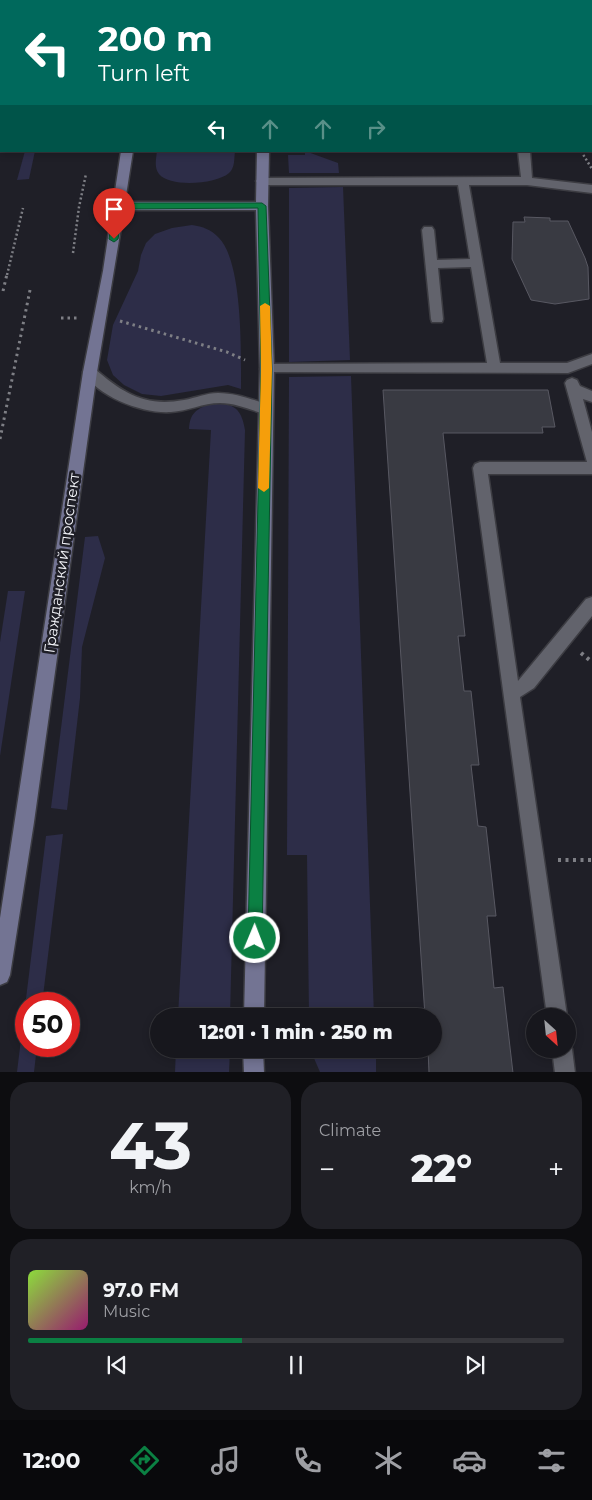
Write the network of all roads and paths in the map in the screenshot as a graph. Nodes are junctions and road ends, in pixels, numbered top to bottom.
1 (126, 152) edge
2 (263, 152) edge
3 (524, 152) edge
4 (582, 152) edge
5 (592, 169) edge
6 (86, 174) dead end
7 (262, 181) junction
8 (463, 181) junction
9 (527, 181) junction
10 (592, 189) edge
11 (118, 206) junction
12 (262, 206) junction
13 (23, 208) dead end
14 (428, 230) dead end
15 (73, 253) dead end
16 (477, 262) junction
17 (431, 264) junction
18 (30, 290) dead end
19 (3, 291) dead end
20 (61, 318) dead end
21 (100, 319) junction
22 (437, 319) dead end
23 (592, 359) edge
24 (494, 368) junction
25 (568, 368) junction
26 (266, 369) junction
27 (90, 372) junction
28 (574, 389) junction
29 (592, 397) edge
30 (265, 409) junction
31 (588, 428) edge
32 (0, 439) edge
33 (592, 459) edge
34 (592, 468) edge
35 (592, 604) edge
36 (513, 693) junction
37 (535, 860) junction
38 (592, 860) edge
39 (0, 975) edge
40 (254, 1008) edge
41 (556, 1008) edge
42 (253, 1058) edge
43 (563, 1058) edge
44 (254, 1072) edge
45 (565, 1072) edge

1 - 11 main road, Гражданский проспект
2 - 7 main road
3 - 9 lane
4 - 5 path
6 - 15 path
7 - 8 lane
7 - 12 main road
8 - 9 lane
8 - 16 lane
9 - 10 lane
11 - 12 main road
11 - 21 main road, Гражданский проспект
12 - 26 main road
13 - 19 path
14 - 17 lane
16 - 17 lane
16 - 24 lane
17 - 22 lane
18 - 32 path
20 - 21 path
21 - 26 path
21 - 27 main road, Гражданский проспект
23 - 25 lane
24 - 25 lane
24 - 26 lane
25 - 28 lane
26 - 30 main road
27 - 30 lane
27 - 39 main road, Гражданский проспект
28 - 29 lane
28 - 31 lane
30 - 40 main road
31 - 33 lane
34 - 36 lane
35 - 36 lane
36 - 37 lane
37 - 38 path
37 - 41 lane
42 - 44 main road
43 - 45 lane

